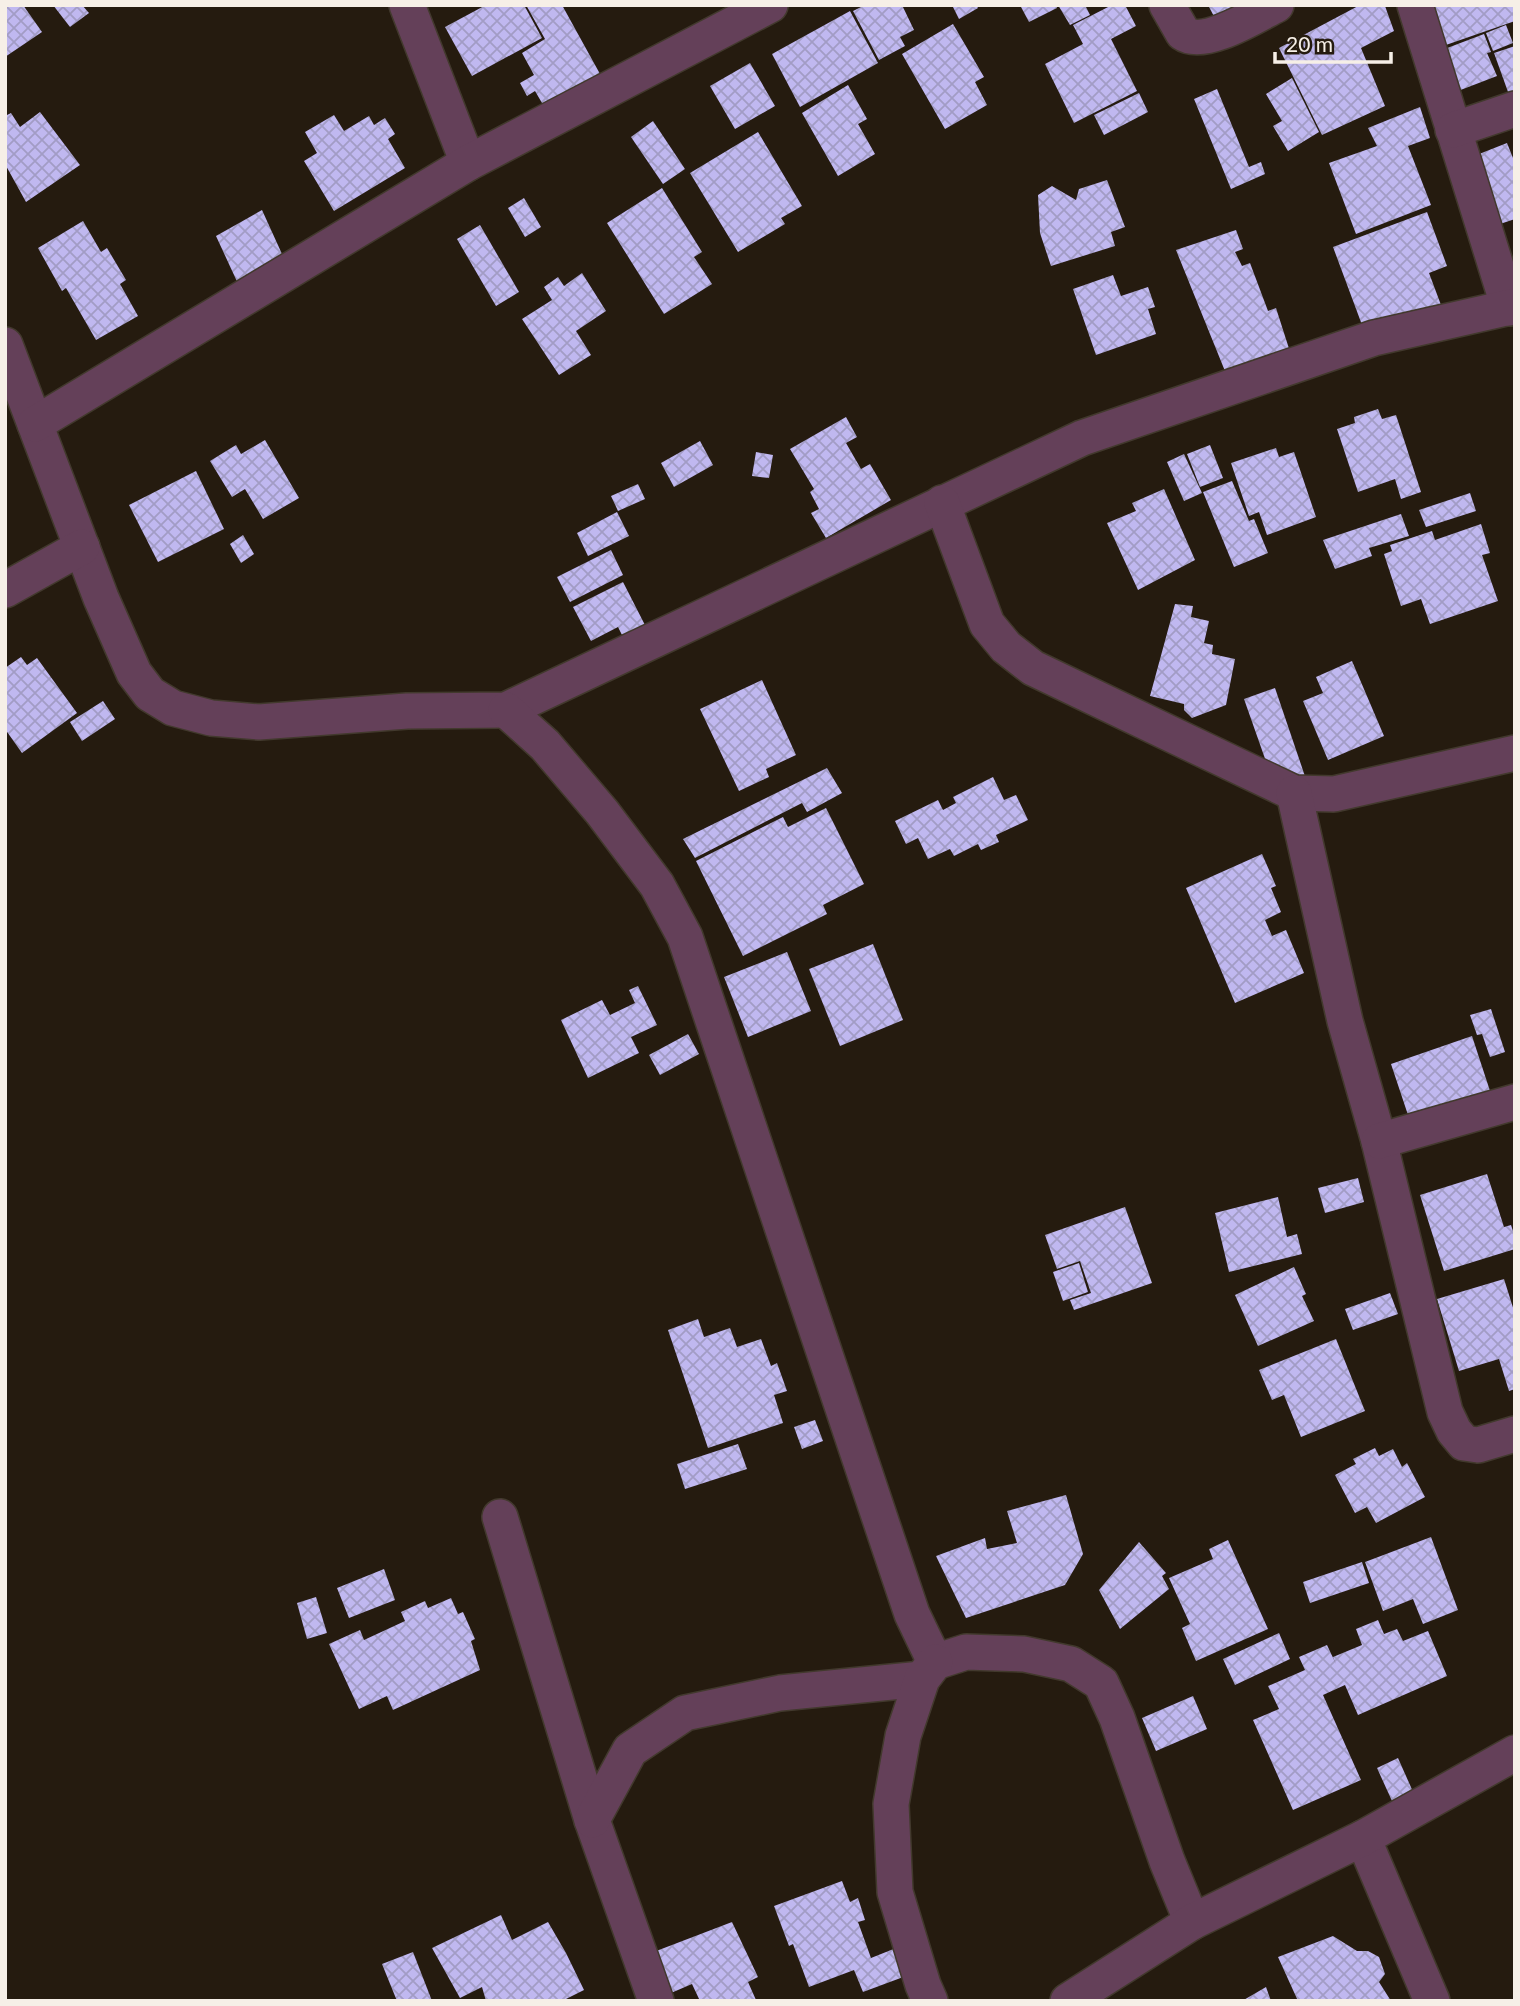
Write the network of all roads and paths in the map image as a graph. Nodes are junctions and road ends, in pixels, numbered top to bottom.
1 (407, 5) edge
2 (770, 5) edge
3 (1167, 5) edge
4 (1276, 5) edge
5 (1415, 5) edge
6 (1515, 109) edge
7 (1453, 130) junction
8 (468, 163) junction
9 (1512, 307) edge
10 (5, 345) edge
11 (35, 424) junction
12 (942, 503) junction
13 (82, 547) junction
14 (5, 590) edge
15 (506, 710) junction
16 (1515, 753) edge
17 (1294, 793) junction
18 (1515, 1102) edge
19 (1380, 1141) junction
20 (1515, 1434) edge
21 (500, 1517) dead end
22 (929, 1671) junction
23 (1515, 1753) edge
24 (592, 1821) junction
25 (1363, 1838) junction
26 (1192, 1922) junction
27 (656, 2001) edge
28 (930, 2001) edge
29 (1068, 2001) edge
30 (1432, 2001) edge

1 - 8 street
2 - 8 street
3 - 4 street
5 - 7 street
6 - 7 street
7 - 9 street
8 - 11 street
9 - 12 street
10 - 11 street
11 - 13 street
12 - 15 street
12 - 17 street
13 - 14 street
13 - 15 street
15 - 22 street
16 - 17 street
17 - 19 street
18 - 19 street
19 - 20 street
21 - 24 street
22 - 24 street
22 - 26 street
22 - 28 street
23 - 25 street
24 - 27 street
25 - 26 street
25 - 30 street
26 - 29 street

